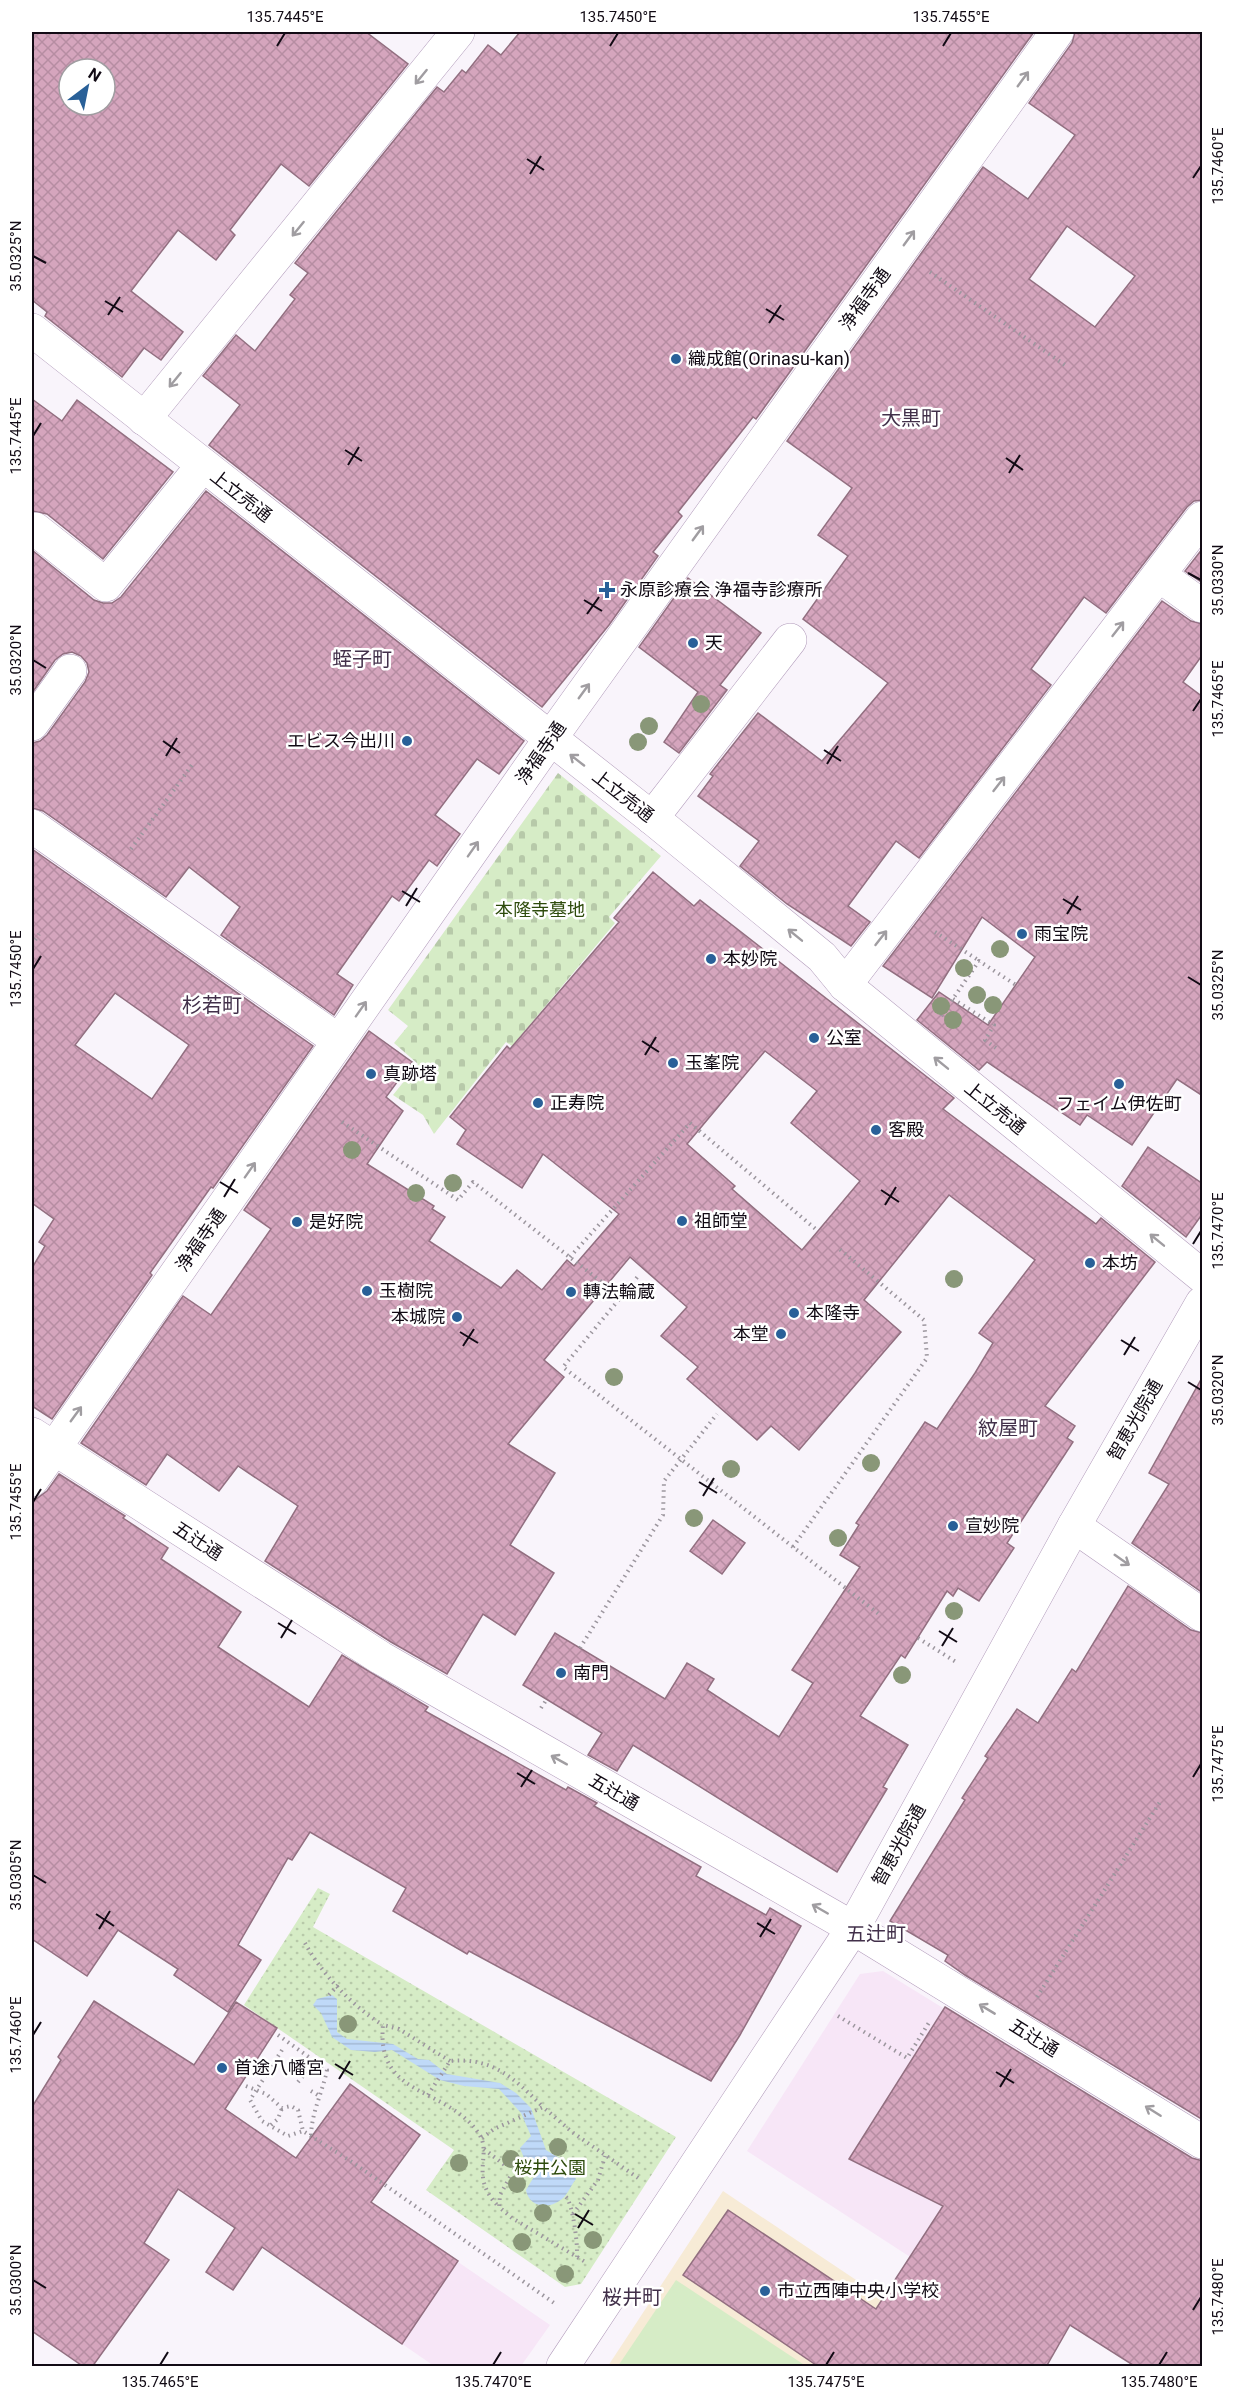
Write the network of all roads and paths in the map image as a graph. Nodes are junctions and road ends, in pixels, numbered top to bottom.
1 (458, 32) edge
2 (1058, 32) edge
3 (900, 251) junction
4 (32, 330) edge
5 (1065, 365) dead end
6 (144, 419) junction
7 (203, 465) junction
8 (1203, 518) edge
9 (35, 529) dead end
10 (1159, 576) junction
11 (1203, 606) edge
12 (790, 640) dead end
13 (70, 671) dead end
14 (32, 723) edge
15 (550, 739) junction
16 (192, 765) dead end
17 (652, 818) junction
18 (32, 825) edge
19 (108, 880) junction
20 (931, 929) dead end
21 (39, 934) dead end
22 (32, 945) edge
23 (979, 961) junction
24 (845, 985) junction
25 (1016, 985) dead end
26 (953, 999) junction
27 (936, 1024) dead end
28 (339, 1041) junction
29 (996, 1048) dead end
30 (342, 1122) dead end
31 (818, 1231) dead end
32 (837, 1247) dead end
33 (570, 1257) junction
34 (639, 1275) dead end
35 (1203, 1276) edge
36 (621, 1297) junction
37 (1203, 1303) edge
38 (717, 1414) dead end
39 (42, 1441) edge
40 (682, 1459) junction
41 (32, 1480) edge
42 (1074, 1526) junction
43 (793, 1547) junction
44 (880, 1615) dead end
45 (1203, 1616) edge
46 (918, 1638) dead end
47 (580, 1648) dead end
48 (964, 1667) dead end
49 (1160, 1802) dead end
50 (853, 1928) junction
51 (305, 1943) dead end
52 (338, 1985) junction
53 (329, 1995) dead end
54 (828, 2010) dead end
55 (383, 2025) junction
56 (1018, 2028) junction
57 (278, 2035) dead end
58 (282, 2050) dead end
59 (907, 2058) dead end
60 (450, 2061) junction
61 (315, 2062) junction
62 (298, 2082) dead end
63 (246, 2086) dead end
64 (256, 2091) junction
65 (311, 2091) dead end
66 (428, 2095) junction
67 (321, 2097) junction
68 (543, 2107) junction
69 (282, 2108) junction
70 (270, 2125) junction
71 (303, 2131) junction
72 (311, 2135) junction
73 (482, 2138) junction
74 (1203, 2142) edge
75 (483, 2148) junction
76 (605, 2156) junction
77 (507, 2167) dead end
78 (510, 2177) dead end
79 (642, 2180) dead end
80 (566, 2197) dead end
81 (500, 2207) junction
82 (573, 2214) junction
83 (577, 2257) junction
84 (587, 2263) dead end
85 (563, 2309) dead end
86 (563, 2367) edge

1 -> 6 street
3 -> 2 street, 浄福寺通
3 - 5 path
15 -> 3 street, 浄福寺通
4 - 6 street, 上立売通
6 - 7 street, 上立売通
7 - 9 street
7 - 15 street, 上立売通
8 - 10 street
10 - 11 street
24 -> 10 street
12 - 17 street
13 - 14 street
17 -> 15 street, 上立売通
28 -> 15 street, 浄福寺通
16 - 19 path
24 -> 17 street, 上立売通
18 - 19 street
19 - 28 street
20 - 23 path
21 - 22 path
23 - 25 path
23 - 26 path
35 -> 24 street, 上立売通
26 - 27 path
26 - 29 path
39 -> 28 street, 浄福寺通
30 - 33 path
31 - 33 path
32 - 43 path
33 - 36 path
34 - 36 path
36 - 40 path
37 - 42 street, 智恵光院通
38 - 40 path
39 - 41 street, 浄福寺通
50 -> 39 street, 五辻通
40 - 43 path
40 - 47 path
42 -> 45 street
42 - 50 street, 智恵光院通
43 - 44 path
46 - 48 path
49 - 56 path
56 -> 50 street, 五辻通
50 - 86 street, 智恵光院通
51 - 52 path
52 - 53 path
52 - 55 path
54 - 59 path
55 - 60 path
55 - 66 path
74 -> 56 street, 五辻通
57 - 61 path
58 - 64 path
60 - 66 path
60 - 68 path
61 - 62 path
61 - 67 path
63 - 64 path
64 - 69 path
64 - 70 path
65 - 67 path
66 - 73 path
67 - 72 path
68 - 73 path
68 - 76 path
69 - 70 path
69 - 71 path
70 - 71 path
71 - 72 path
72 - 85 path
73 - 75 path
75 - 77 path
75 - 81 path
76 - 79 path
76 - 82 path
78 - 81 path
80 - 82 path
81 - 83 path
82 - 83 path
83 - 84 path

